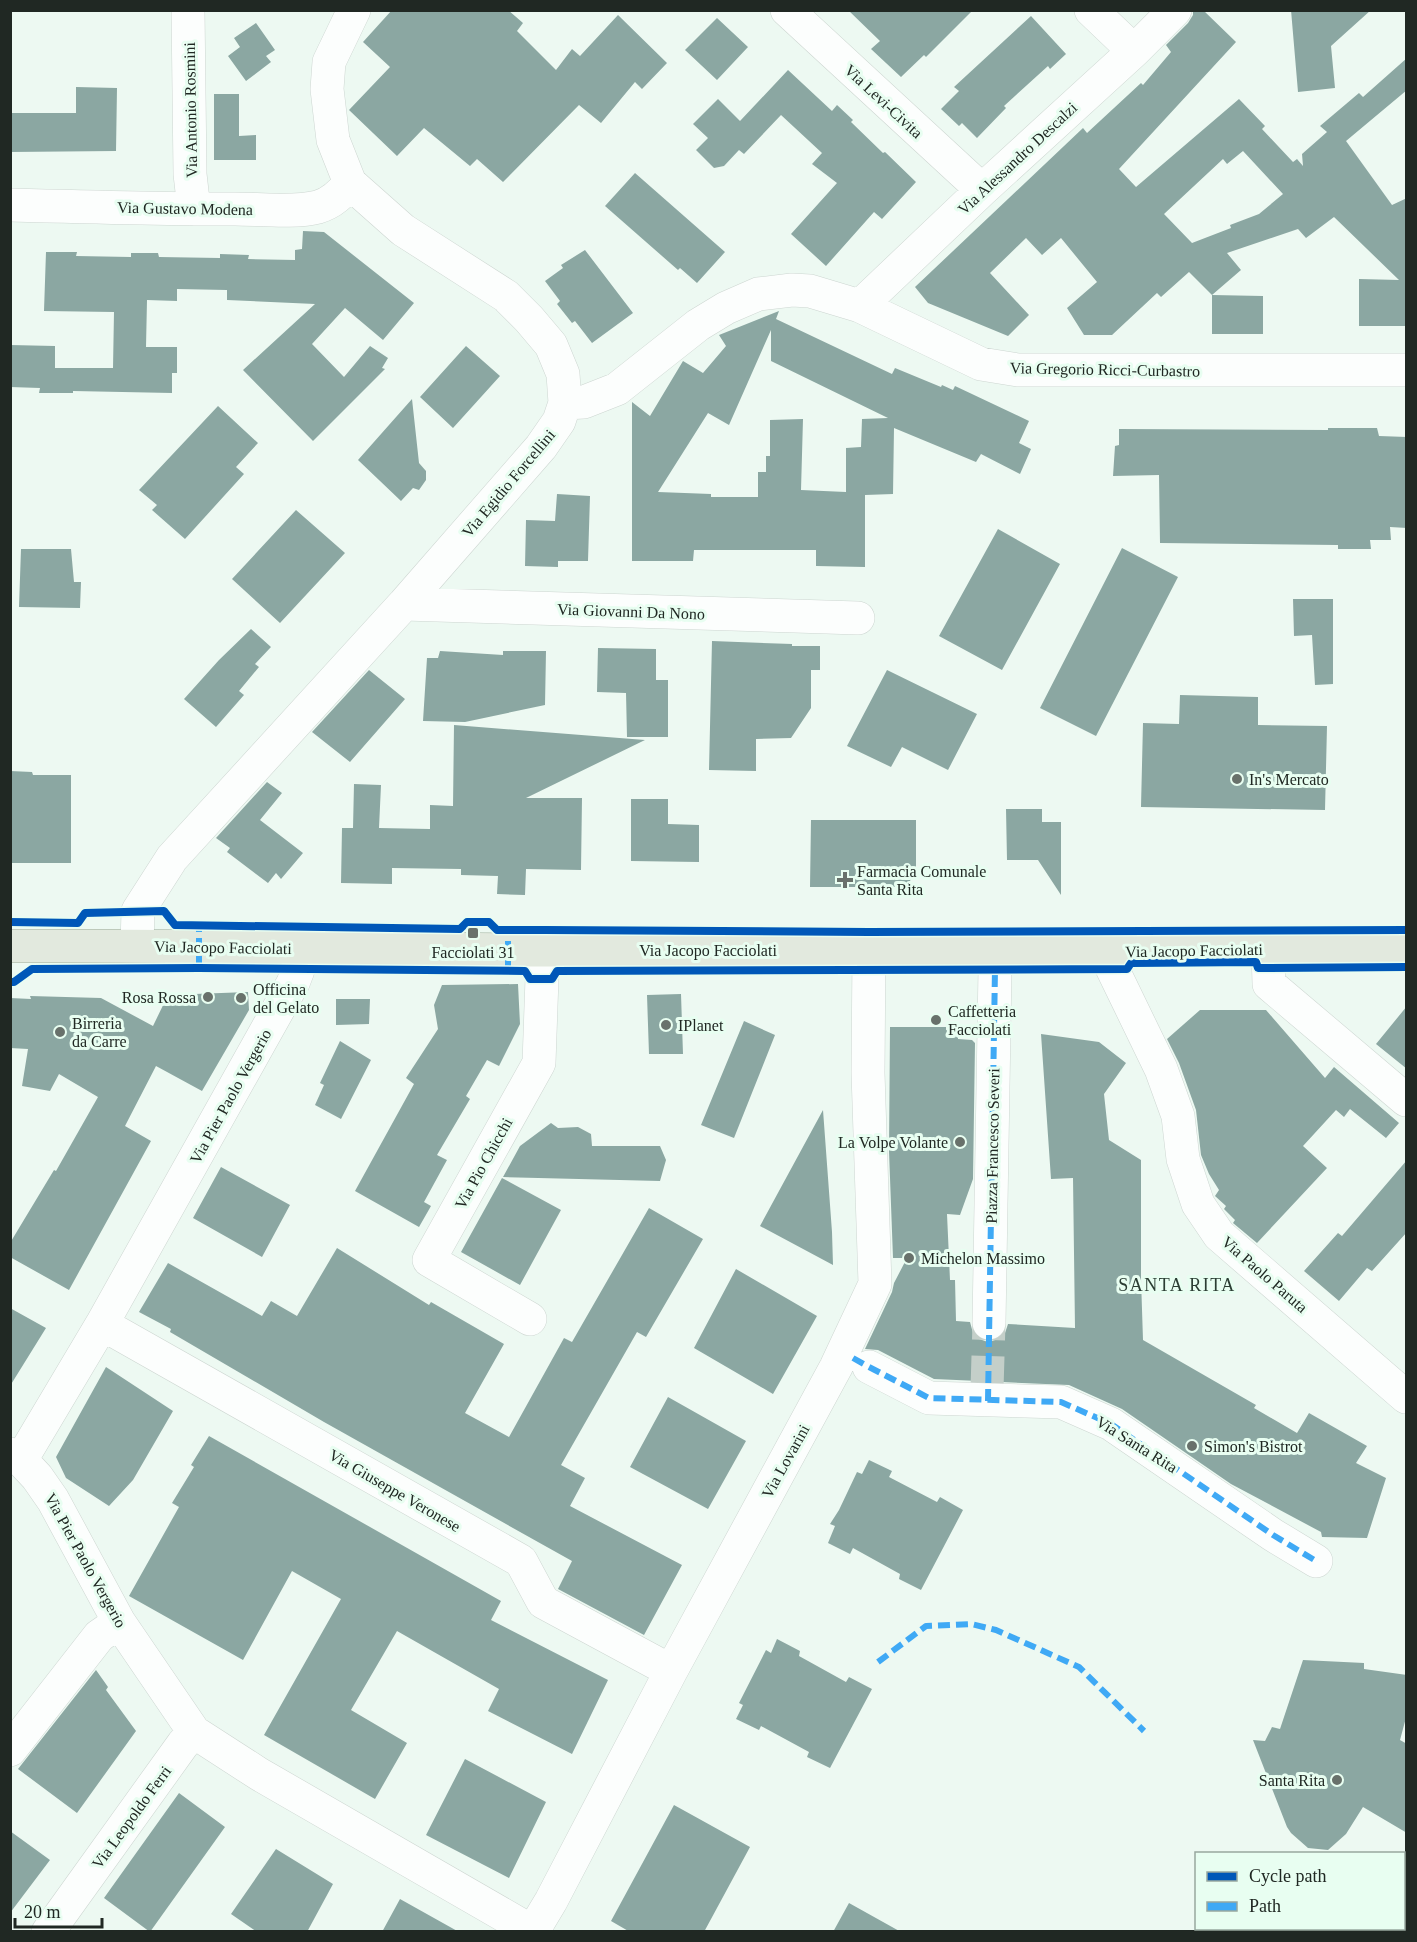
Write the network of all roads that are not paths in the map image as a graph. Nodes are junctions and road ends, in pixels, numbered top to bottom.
1 (188, 10) edge
2 (354, 10) edge
3 (787, 10) edge
4 (1091, 10) edge
5 (1175, 10) edge
6 (1134, 51) junction
7 (350, 183) junction
8 (982, 190) junction
9 (10, 205) edge
10 (194, 209) junction
11 (860, 306) junction
12 (1407, 370) edge
13 (565, 403) junction
14 (404, 604) junction
15 (858, 618) dead end
16 (137, 945) junction
17 (10, 946) edge
18 (298, 948) junction
19 (1407, 948) edge
20 (1268, 949) junction
21 (543, 950) junction
22 (869, 950) junction
23 (1113, 951) junction
24 (995, 969) dead end
25 (1407, 1100) edge
26 (530, 1319) dead end
27 (989, 1323) tunnel mouth
28 (102, 1324) junction
29 (856, 1360) junction
30 (1407, 1397) edge
31 (16, 1457) edge
32 (1316, 1561) dead end
33 (119, 1622) junction
34 (671, 1671) junction
35 (194, 1732) junction
36 (10, 1750) edge
37 (533, 1931) edge
38 (48, 1932) edge

1 - 10 street, Via Antonio Rosmini
2 - 7 street, Via Egidio Forcellini
3 - 8 street, Via Levi-Civita
4 - 6 street
5 - 6 street, Via Alessandro Descalzi
6 - 8 street, Via Alessandro Descalzi
7 - 10 street, Via Gustavo Modena
7 - 13 street, Via Egidio Forcellini
8 - 11 street, Via Alessandro Descalzi
9 - 10 street, Via Gustavo Modena
11 - 12 street, Via Gregorio Ricci-Curbastro
11 - 13 street, Via Gregorio Ricci-Curbastro
13 - 14 street, Via Egidio Forcellini
14 - 15 street, Via Giovanni Da Nono
14 - 16 street, Via Egidio Forcellini
16 - 17 main road, Via Jacopo Facciolati
16 - 18 main road, Via Jacopo Facciolati
18 - 21 main road, Via Jacopo Facciolati
18 - 28 street, Via Pier Paolo Vergerio
19 - 20 main road, Via Jacopo Facciolati
20 - 23 main road, Via Jacopo Facciolati
20 - 25 street
21 - 22 main road, Via Jacopo Facciolati
21 - 26 street, Via Pio Chicchi
22 - 23 main road, Via Jacopo Facciolati
22 - 29 street, Via Lovarini
23 - 30 street, Via Paolo Paruta
24 - 27 street, Piazza Francesco Severi
28 - 31 street, Via Pier Paolo Vergerio
28 - 34 street, Via Giuseppe Veronese
29 - 32 street, Via Santa Rita
29 - 34 street, Via Lovarini
31 - 33 street, Via Pier Paolo Vergerio
33 - 35 street, Via Pier Paolo Vergerio
33 - 36 street
34 - 37 street, Via Lovarini
35 - 37 street, Via Pier Paolo Vergerio
35 - 38 street, Via Leopoldo Ferri

